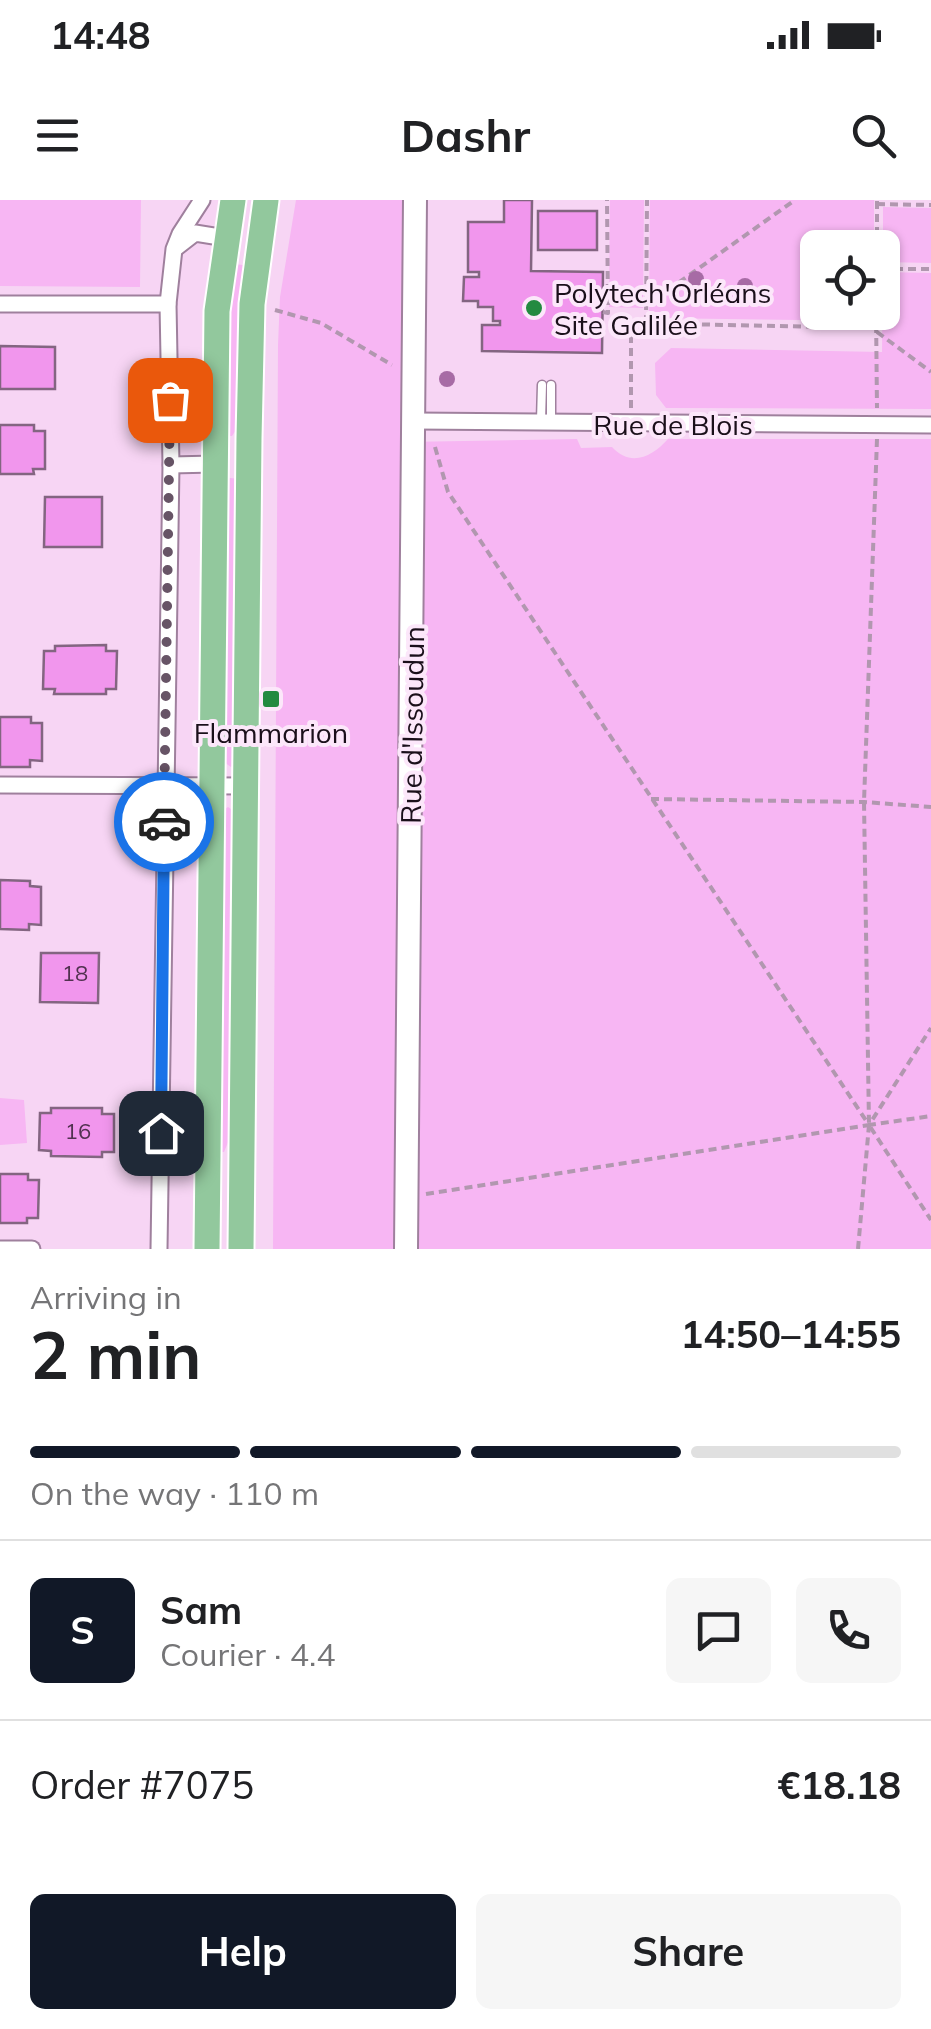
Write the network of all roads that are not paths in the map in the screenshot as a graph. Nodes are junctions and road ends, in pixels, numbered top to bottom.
1 (202, 200) edge
2 (233, 200) edge
3 (266, 200) edge
4 (416, 200) edge
5 (226, 238) junction
6 (174, 249) junction
7 (0, 304) edge
8 (168, 304) junction
9 (546, 385) dead end
10 (415, 420) junction
11 (546, 423) junction
12 (931, 425) edge
13 (171, 464) junction
14 (214, 464) junction
15 (249, 464) junction
16 (0, 785) edge
17 (164, 785) junction
18 (211, 786) junction
19 (247, 786) junction
20 (0, 1248) edge
21 (32, 1249) edge
22 (160, 1249) edge
23 (207, 1249) edge
24 (241, 1249) edge
25 (406, 1249) edge

1 - 6 street
2 - 5 main road
3 - 15 main road
4 - 10 street, Rue d'Issoudun
5 - 6 street
5 - 14 main road
6 - 8 street
7 - 8 street
8 - 13 street
9 - 11 lane
10 - 11 street, Rue de Blois
10 - 25 street, Rue d'Issoudun
11 - 12 street, Rue de Blois
13 - 14 street
13 - 17 street
14 - 15 street
14 - 18 main road
15 - 19 main road
16 - 17 street
17 - 18 street
17 - 22 street
18 - 19 street
18 - 23 main road
19 - 24 main road
20 - 21 street

